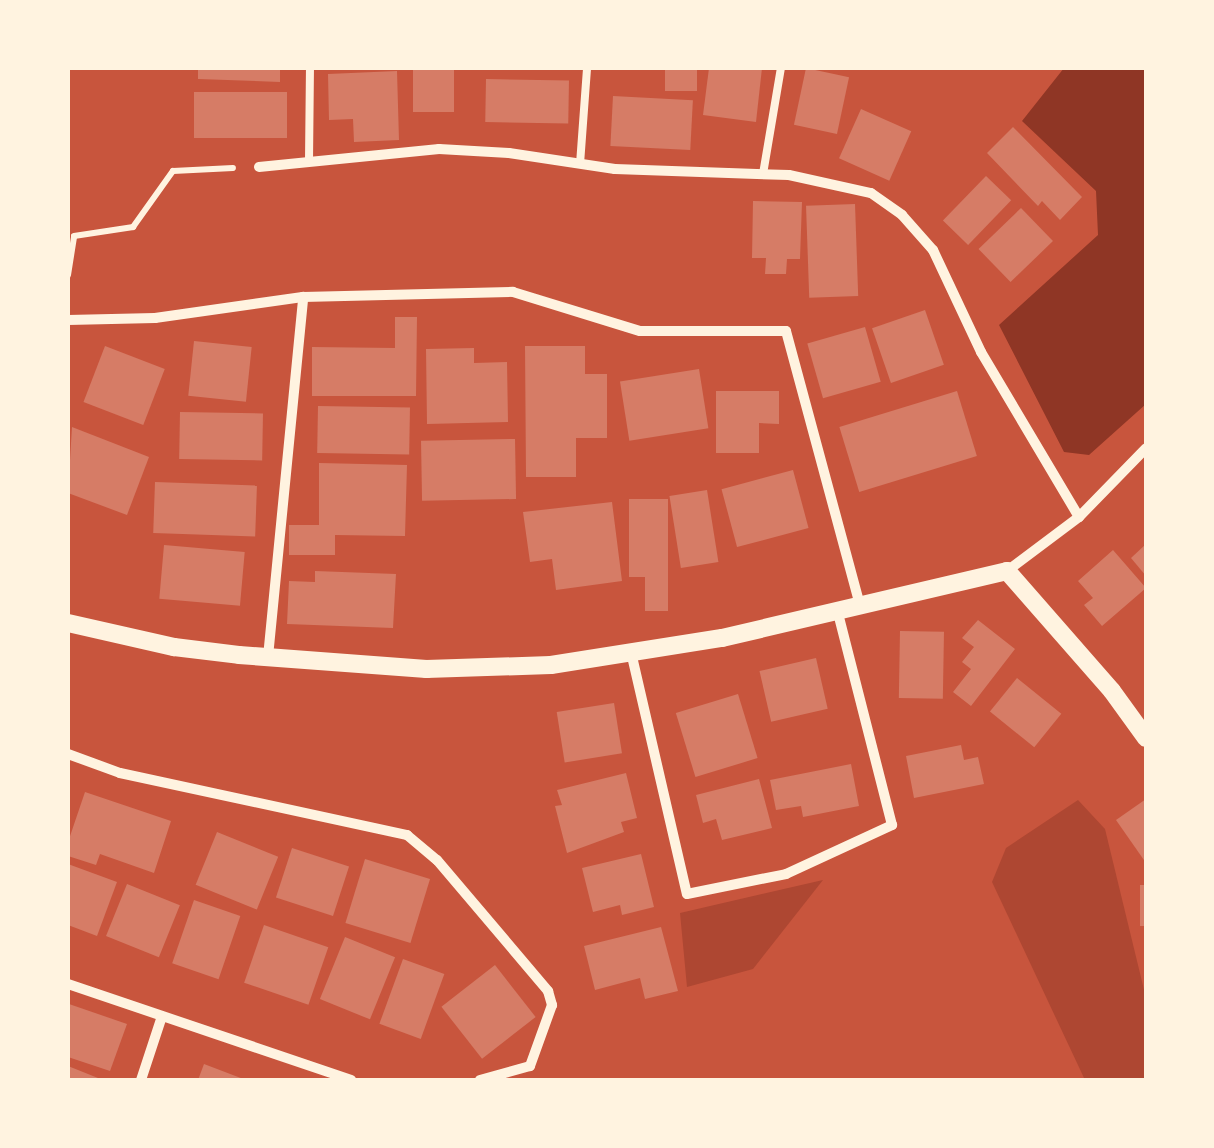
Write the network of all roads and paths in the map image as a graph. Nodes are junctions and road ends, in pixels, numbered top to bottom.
1 (310, 68) edge
2 (588, 68) edge
3 (781, 68) edge
4 (309, 161) junction
5 (580, 164) junction
6 (260, 166) joint
7 (764, 174) junction
8 (68, 275) edge
9 (303, 297) junction
10 (68, 320) edge
11 (1146, 448) edge
12 (1079, 517) junction
13 (1007, 571) junction
14 (860, 605) junction
15 (837, 610) junction
16 (68, 623) edge
17 (632, 652) junction
18 (268, 657) junction
19 (1146, 738) edge
20 (68, 754) edge
21 (68, 984) edge
22 (162, 1016) junction
23 (141, 1080) edge
24 (351, 1080) edge
25 (480, 1080) edge

1 - 4 lane
2 - 5 lane
3 - 7 lane
4 - 5 street
4 - 6 street
5 - 7 street
6 - 8 path
7 - 12 street
9 - 10 street
9 - 14 street
9 - 18 street
11 - 12 street
12 - 13 street
13 - 14 street
13 - 19 street
14 - 15 street
15 - 17 street
15 - 17 street
16 - 18 street
17 - 18 street
20 - 25 street
21 - 22 street
22 - 23 street
22 - 24 street

